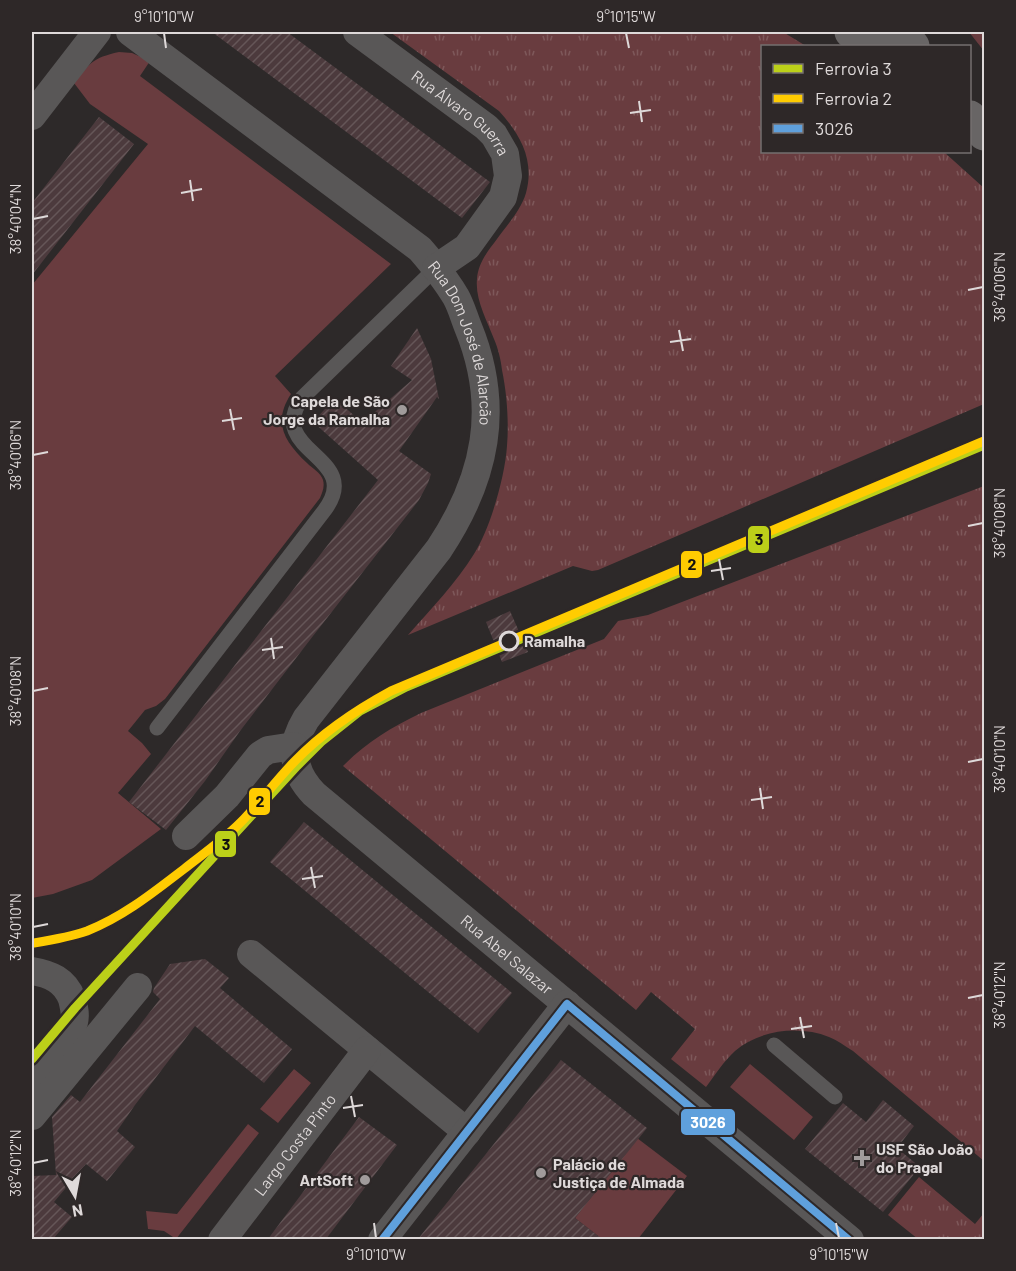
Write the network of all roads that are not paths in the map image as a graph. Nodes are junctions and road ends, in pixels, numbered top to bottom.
1 (98, 32) edge
2 (130, 32) edge
3 (357, 32) edge
4 (851, 32) edge
5 (901, 32) edge
6 (872, 45) edge
7 (912, 45) edge
8 (32, 116) edge
9 (971, 119) edge
10 (984, 134) edge
11 (436, 268) junction
12 (157, 728) dead end
13 (294, 746) junction
14 (186, 836) dead end
15 (251, 954) dead end
16 (32, 970) edge
17 (138, 987) dead end
18 (567, 1004) junction
19 (774, 1045) dead end
20 (367, 1050) junction
21 (32, 1079) edge
22 (835, 1097) dead end
23 (32, 1116) edge
24 (467, 1132) junction
25 (222, 1239) edge
26 (382, 1239) edge
27 (850, 1239) edge

1 - 8 street
2 - 11 street, Rua Dom José de Alarcão
3 - 11 street, Rua Álvaro Guerra
4 - 6 highway
5 - 7 highway
9 - 10 highway
11 - 12 lane
11 - 13 street, Rua Dom José de Alarcão
13 - 14 street
13 - 18 street, Rua Abel Salazar
15 - 20 street
16 - 21 street
17 - 23 street
18 - 24 street
18 - 27 street, Rua Abel Salazar
19 - 22 lane
20 - 24 street
20 - 25 street, Largo Costa Pinto
24 - 26 street

